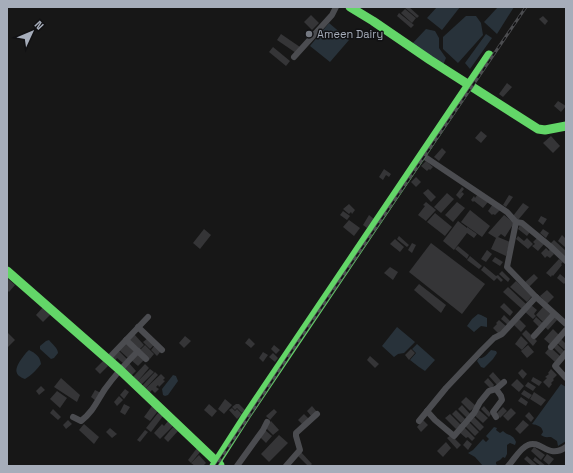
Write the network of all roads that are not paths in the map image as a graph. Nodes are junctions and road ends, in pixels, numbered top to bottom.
1 (336, 7) edge
2 (350, 7) edge
3 (489, 55) dead end
4 (294, 57) dead end
5 (469, 85) junction
6 (566, 126) edge
7 (422, 156) junction
8 (516, 222) junction
9 (566, 261) edge
10 (7, 271) edge
11 (536, 297) junction
12 (554, 314) junction
13 (148, 317) dead end
14 (566, 324) edge
15 (138, 327) junction
16 (566, 330) edge
17 (534, 336) dead end
18 (126, 340) junction
19 (551, 347) dead end
20 (162, 350) dead end
21 (138, 351) junction
22 (566, 353) edge
23 (108, 359) junction
24 (146, 359) dead end
25 (120, 370) junction
26 (566, 378) edge
27 (504, 382) dead end
28 (496, 389) junction
29 (427, 411) junction
30 (317, 414) dead end
31 (73, 417) dead end
32 (496, 417) dead end
33 (419, 421) dead end
34 (267, 422) dead end
35 (566, 446) edge
36 (217, 465) edge
37 (237, 466) edge
38 (286, 466) edge
39 (508, 466) edge

1 - 4 street
2 - 5 street
3 - 5 street
5 - 6 street
5 - 7 street
7 - 8 street
7 - 36 street
8 - 9 street
8 - 11 street
10 - 23 street
11 - 12 street
11 - 29 street
12 - 14 street
12 - 17 street
13 - 15 street
15 - 18 street
15 - 20 street
16 - 19 street
18 - 21 street
18 - 23 street
21 - 24 street
21 - 25 street
22 - 26 street
23 - 25 street
25 - 31 street
25 - 36 street
27 - 28 street
28 - 29 street
28 - 32 street
29 - 33 street
30 - 38 street
34 - 37 street
35 - 39 street

